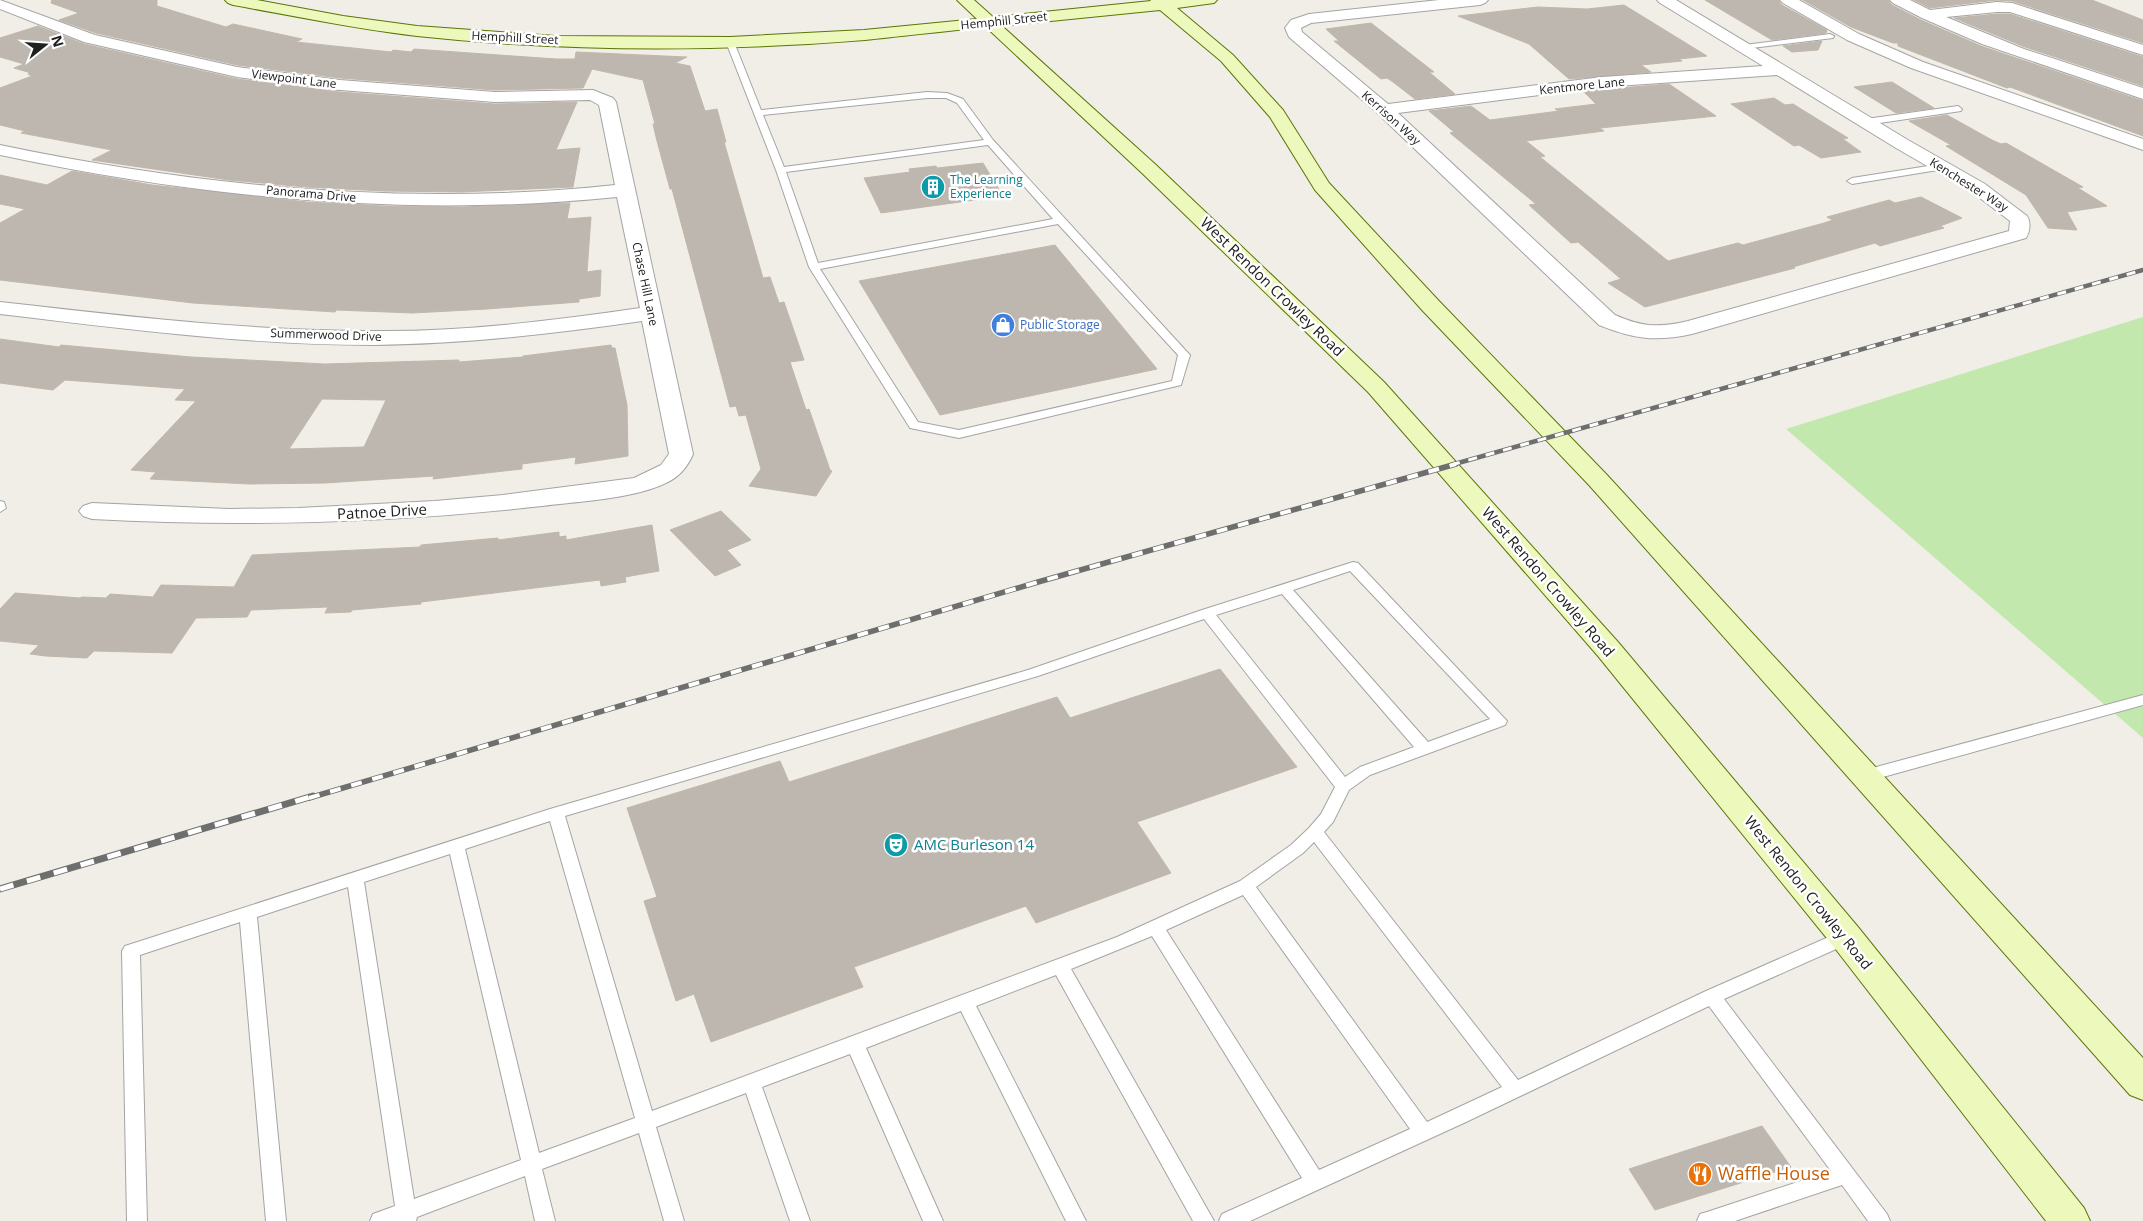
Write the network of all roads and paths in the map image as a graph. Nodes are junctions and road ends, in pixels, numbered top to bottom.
1 (233, 0) edge
2 (1066, 0) edge
3 (1209, 0) edge
4 (1480, 0) edge
5 (1665, 0) edge
6 (1788, 0) edge
7 (1898, 0) edge
8 (1161, 2) edge
9 (0, 4) edge
10 (977, 11) edge
11 (1927, 15) junction
12 (1830, 36) dead end
13 (730, 42) junction
14 (1744, 47) junction
15 (2143, 50) edge
16 (1780, 70) junction
17 (2143, 94) edge
18 (598, 97) joint
19 (1958, 109) dead end
20 (1384, 110) junction
21 (758, 113) junction
22 (1866, 122) junction
23 (990, 142) junction
24 (2143, 145) edge
25 (0, 150) edge
26 (1942, 168) junction
27 (781, 170) junction
28 (1852, 181) dead end
29 (625, 190) junction
30 (1060, 221) junction
31 (814, 267) junction
32 (0, 308) edge
33 (652, 313) junction
34 (1634, 332) joint
35 (669, 472) joint
36 (92, 512) dead end
37 (1285, 589) junction
38 (1207, 613) junction
39 (2143, 700) edge
40 (1425, 749) junction
41 (1865, 776) junction
42 (1343, 786) junction
43 (556, 814) junction
44 (1315, 832) junction
45 (456, 846) junction
46 (355, 879) junction
47 (1246, 886) junction
48 (248, 913) junction
49 (1155, 927) junction
50 (1846, 937) junction
51 (1060, 965) junction
52 (1712, 996) junction
53 (965, 1002) junction
54 (855, 1044) junction
55 (751, 1082) junction
56 (2143, 1084) edge
57 (1514, 1089) junction
58 (645, 1122) junction
59 (1423, 1132) junction
60 (533, 1164) junction
61 (1845, 1175) junction
62 (1315, 1181) junction
63 (407, 1216) edge
64 (137, 1221) edge
65 (276, 1221) edge
66 (380, 1221) edge
67 (546, 1221) edge
68 (674, 1221) edge
69 (800, 1221) edge
70 (934, 1221) edge
71 (1076, 1221) edge
72 (1204, 1221) edge
73 (1228, 1221) edge
74 (1707, 1221) edge
75 (1880, 1221) edge
76 (2070, 1221) edge

1 - 13 main road, Hemphill Street
2 - 10 main road, Hemphill Street
3 - 8 main road, Hemphill Street
4 - 20 street, Kerrison Way
5 - 14 street, Kenchester Way
6 - 24 street
7 - 11 street
8 - 10 main road, Hemphill Street
8 - 41 main road
9 - 18 street, Viewpoint Lane
10 - 13 main road, Hemphill Street
10 - 50 main road, West Rendon Crowley Road
11 - 15 street
11 - 17 street
12 - 14 lane
13 - 21 lane
14 - 16 street, Kenchester Way
16 - 20 street, Kentmore Lane
16 - 22 street, Kenchester Way
18 - 29 street, Chase Hill Lane
19 - 22 lane
20 - 34 street, Kerrison Way
21 - 23 lane
21 - 27 lane
22 - 26 street, Kenchester Way
23 - 27 lane
23 - 30 lane
25 - 29 street, Panorama Drive
26 - 28 lane
26 - 34 street, Kenchester Way
27 - 31 lane
29 - 33 street, Chase Hill Lane
30 - 31 lane
30 - 31 lane
32 - 33 street, Summerwood Drive
33 - 35 street, Chase Hill Lane
35 - 36 street, Patnoe Drive
37 - 38 lane
37 - 40 lane
37 - 40 lane
38 - 42 lane
38 - 43 lane
39 - 41 lane
40 - 42 lane
41 - 56 main road
42 - 44 lane
43 - 45 lane
43 - 58 lane
44 - 47 lane
44 - 57 lane
45 - 46 lane
45 - 60 lane
46 - 48 lane
46 - 63 lane
47 - 49 lane
47 - 59 lane
48 - 64 lane
48 - 65 lane
49 - 51 lane
49 - 62 lane
50 - 52 lane
50 - 76 main road, West Rendon Crowley Road
51 - 53 lane
51 - 72 lane
52 - 57 lane
52 - 61 lane
53 - 54 lane
53 - 71 lane
54 - 55 lane
54 - 70 lane
55 - 58 lane
55 - 69 lane
57 - 59 lane
58 - 60 lane
58 - 68 lane
59 - 62 lane
60 - 63 lane
60 - 67 lane
61 - 74 lane
61 - 75 lane
62 - 73 lane
63 - 66 lane

